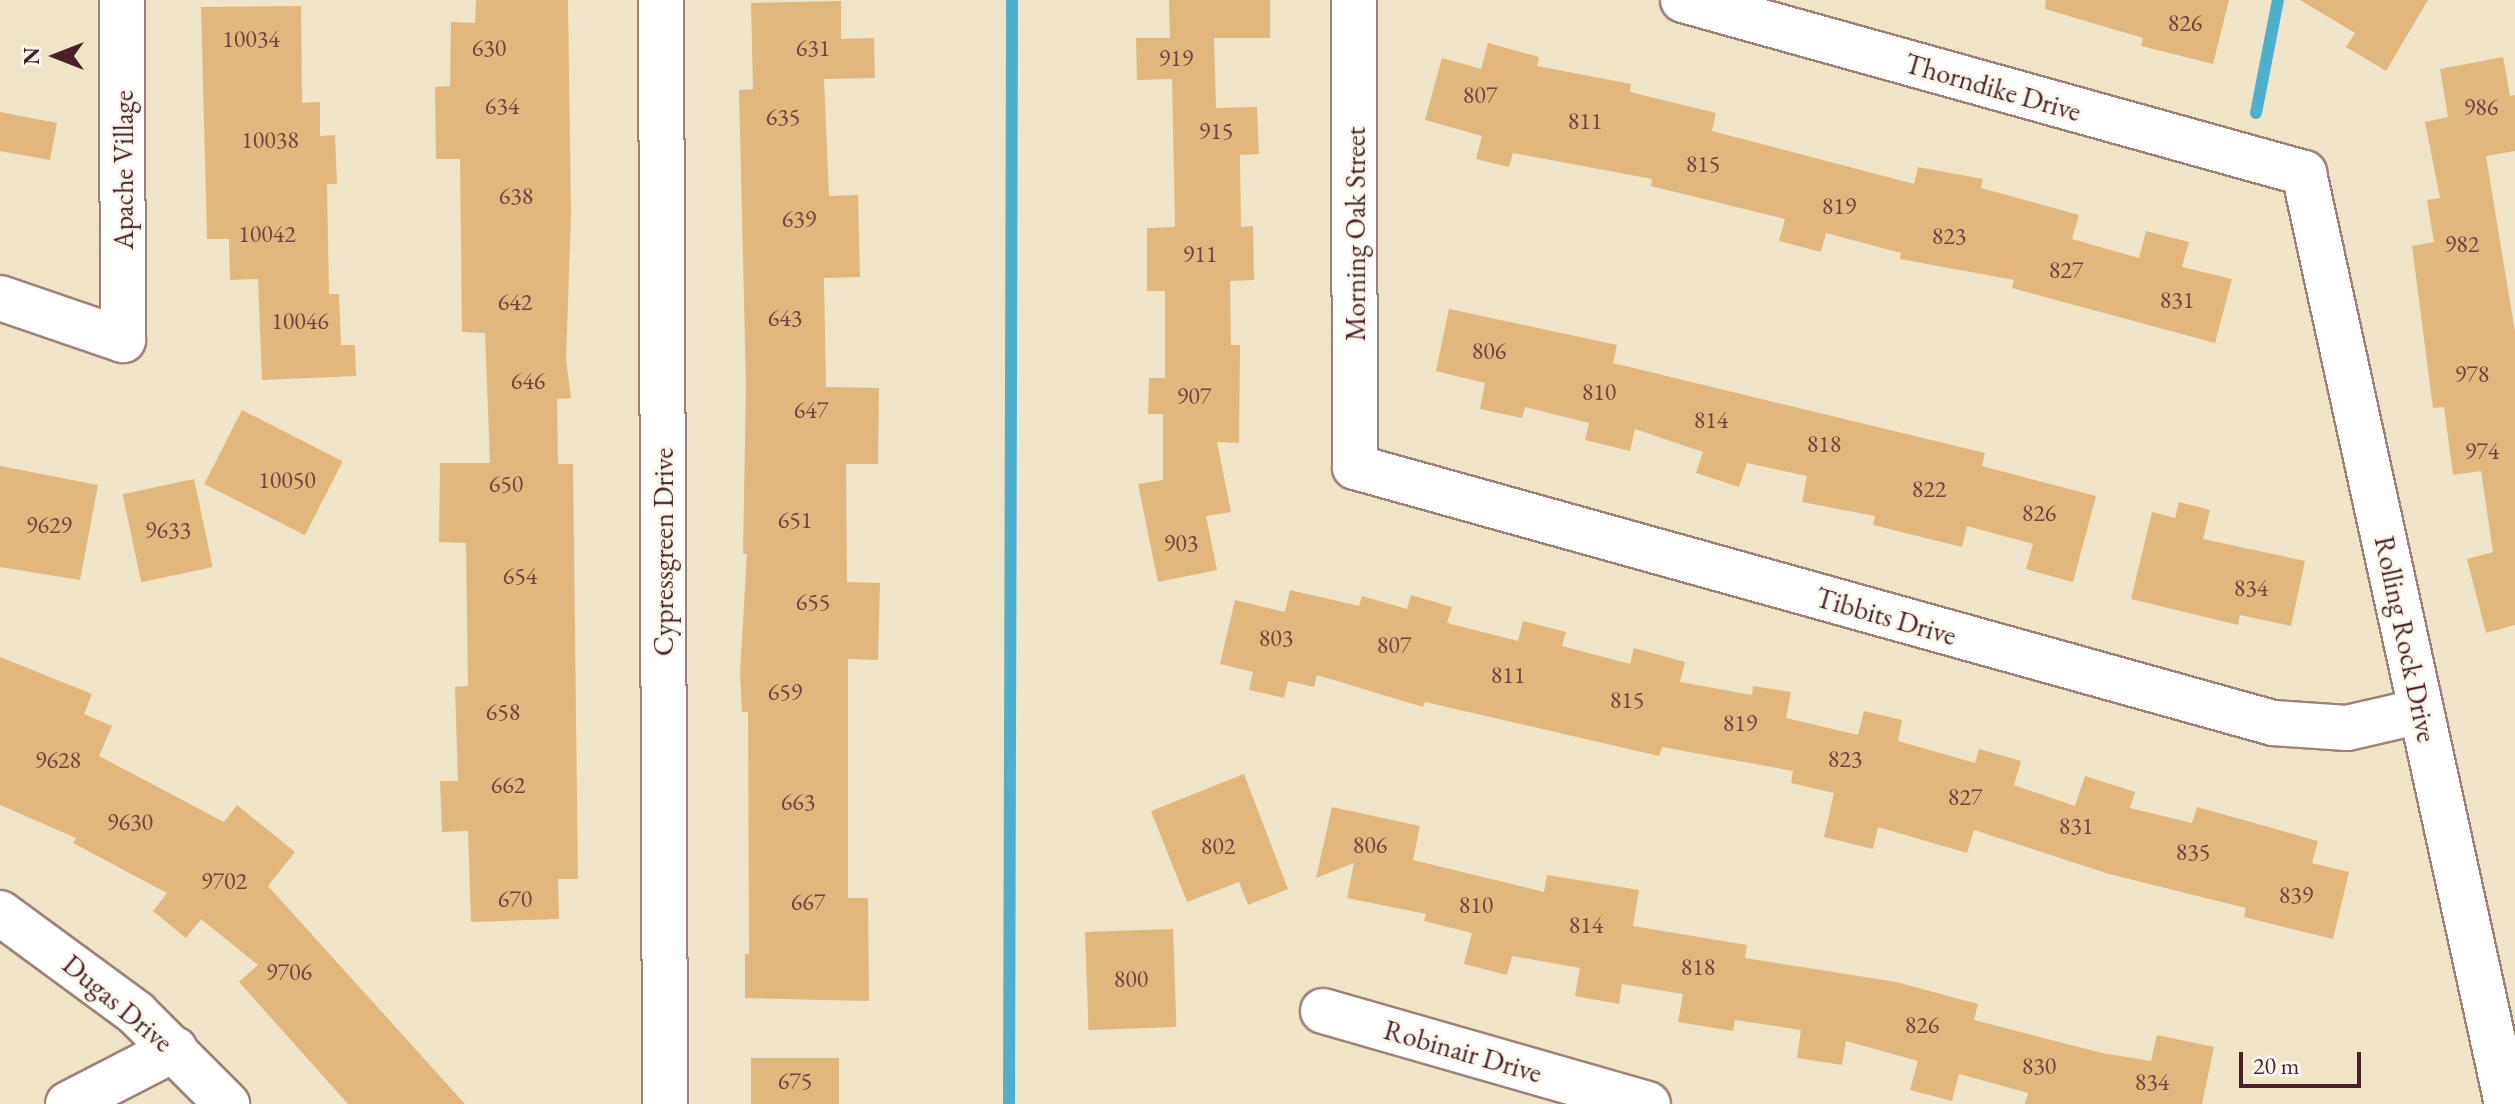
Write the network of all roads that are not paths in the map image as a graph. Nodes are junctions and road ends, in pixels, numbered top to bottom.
1 (122, 0) edge
2 (661, 0) edge
3 (1354, 0) edge
4 (1683, 0) edge
5 (2304, 173) joint
6 (0, 298) edge
7 (1355, 467) joint
8 (2421, 711) junction
9 (0, 913) edge
10 (1323, 1011) dead end
11 (175, 1049) junction
12 (68, 1104) edge
13 (227, 1104) edge
14 (665, 1104) edge
15 (1648, 1104) edge
16 (2507, 1104) edge

1 - 6 street, Apache Village
2 - 14 street, Cypressgreen Drive
3 - 7 street, Morning Oak Street
4 - 5 street, Thorndike Drive
5 - 8 street, Rolling Rock Drive
7 - 8 street, Tibbits Drive
8 - 16 street, Rolling Rock Drive
9 - 11 street, Dugas Drive
10 - 15 street, Robinair Drive
11 - 12 street
11 - 13 street, Dugas Drive

